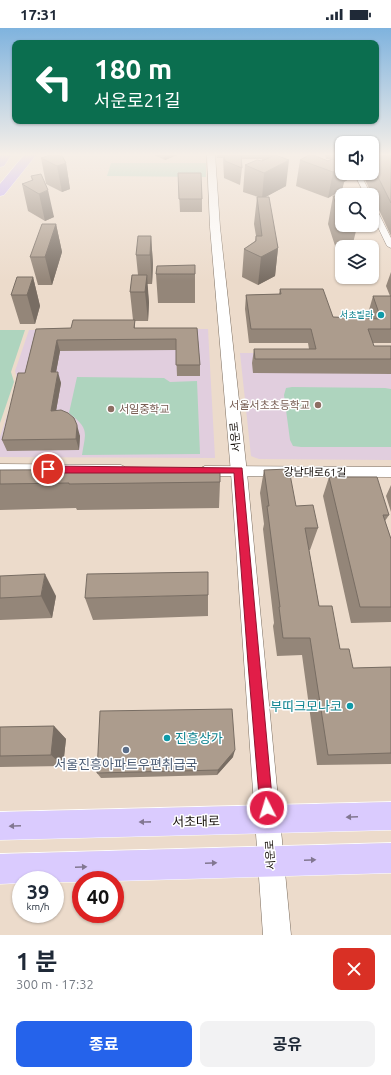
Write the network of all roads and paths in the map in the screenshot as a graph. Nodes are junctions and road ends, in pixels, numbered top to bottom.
1 (214, 196) edge
2 (379, 222) edge
3 (391, 246) edge
4 (0, 469) edge
5 (135, 470) edge
6 (191, 470) edge
7 (239, 470) junction
8 (391, 472) edge
9 (391, 816) edge
10 (268, 820) junction
11 (0, 826) edge
12 (391, 858) edge
13 (271, 862) junction
14 (0, 869) edge
15 (277, 935) edge

1 - 7 street, 서운로
2 - 3 street
4 - 5 street
6 - 7 street, 강남대로61길
7 - 8 street, 강남대로61길
7 - 10 street, 서운로
9 -> 10 main road, 서초대로
10 -> 11 main road, 서초대로
10 - 13 street, 서운로
13 -> 12 main road
14 -> 13 main road
13 - 15 street, 서운로

